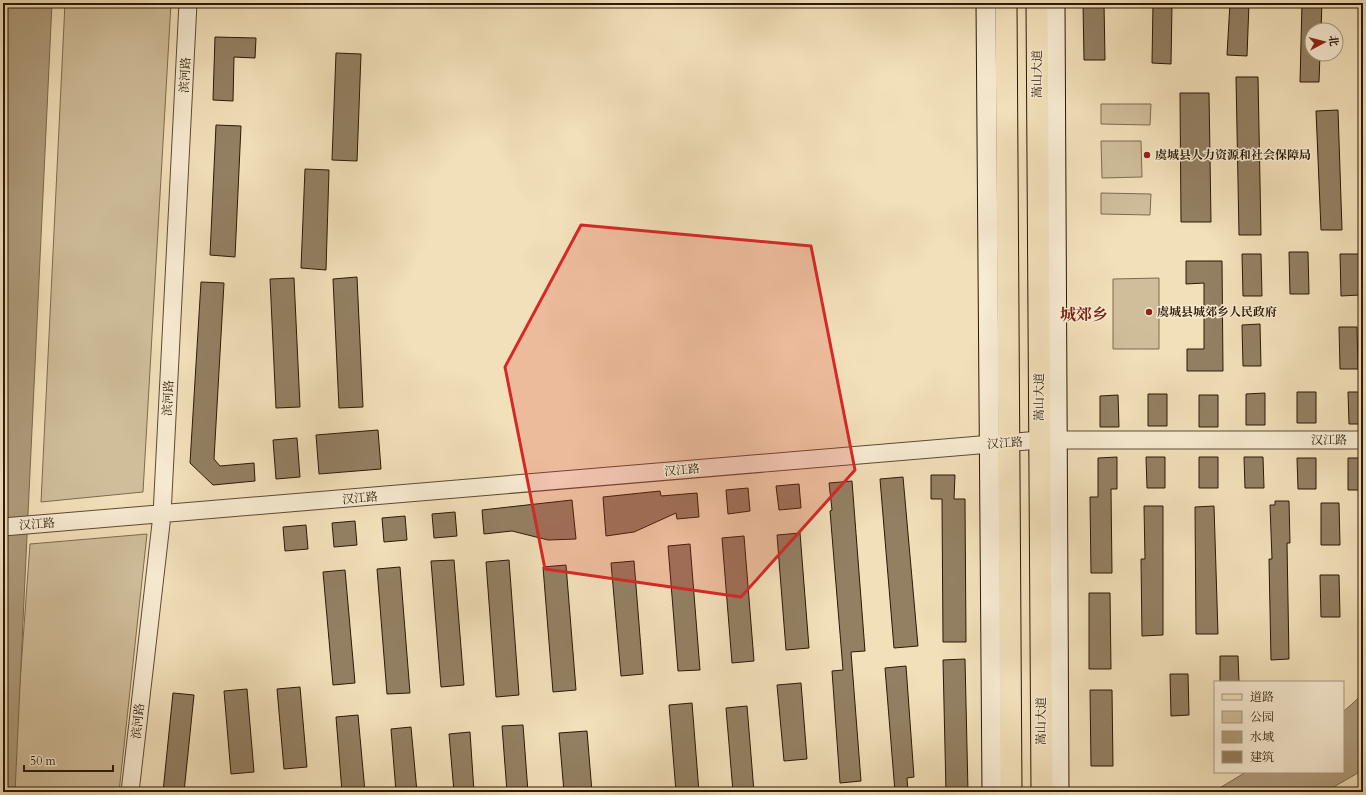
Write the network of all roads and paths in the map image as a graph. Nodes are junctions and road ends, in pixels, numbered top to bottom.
1 (188, 3) edge
2 (986, 3) edge
3 (1006, 3) edge
4 (1037, 3) edge
5 (1055, 3) edge
6 (1048, 440) junction
7 (1363, 440) edge
8 (999, 443) junction
9 (162, 515) junction
10 (3, 527) edge
11 (130, 792) edge
12 (992, 792) edge
13 (1011, 792) edge
14 (1042, 792) edge
15 (1059, 792) edge

1 - 9 street, 滨河路
2 - 8 main road
3 - 8 main road
4 - 6 main road, 嵩山大道
5 - 6 main road
6 - 7 street, 汉江路
6 - 8 street, 汉江路
6 - 14 main road, 嵩山大道
6 - 15 main road
8 - 9 street, 汉江路
8 - 12 main road
8 - 13 main road
9 - 10 street, 汉江路
9 - 11 street, 滨河路

